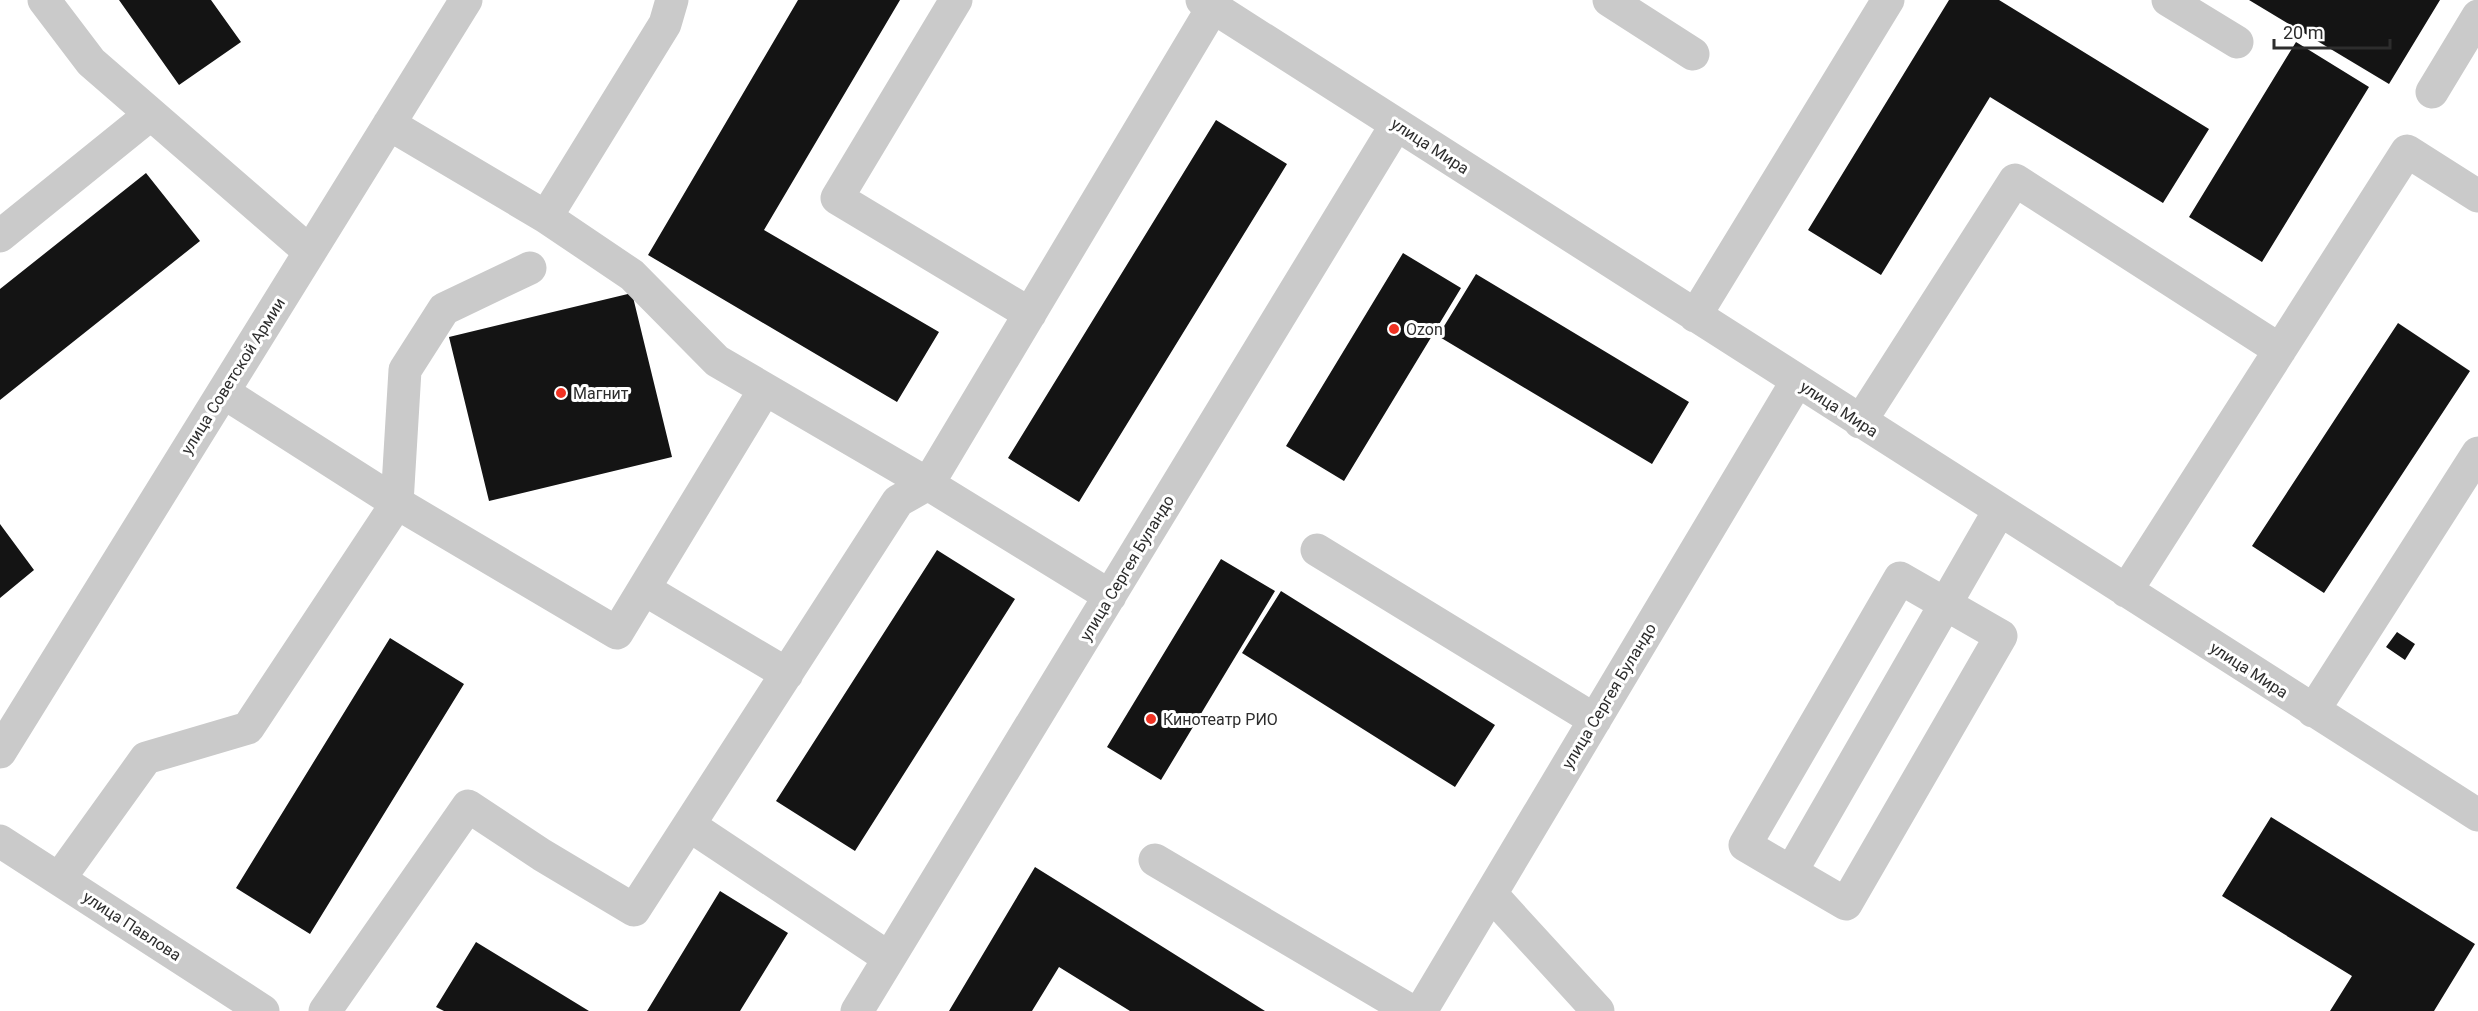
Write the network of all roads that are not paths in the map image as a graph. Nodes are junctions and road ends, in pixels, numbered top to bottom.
1 (44, 0) edge
2 (466, 0) edge
3 (672, 0) edge
4 (956, 0) edge
5 (1609, 0) edge
6 (1888, 0) edge
7 (2168, 0) edge
8 (1208, 4) edge
9 (2478, 16) edge
10 (2236, 42) dead end
11 (1693, 54) dead end
12 (2432, 92) dead end
13 (151, 114) junction
14 (389, 124) junction
15 (1396, 125) junction
16 (2478, 196) edge
17 (546, 217) junction
18 (0, 236) edge
19 (310, 252) junction
20 (530, 268) dead end
21 (1030, 314) junction
22 (1695, 316) junction
23 (2280, 350) junction
24 (1797, 381) junction
25 (765, 389) junction
26 (223, 392) junction
27 (1860, 422) junction
28 (2478, 453) edge
29 (928, 484) junction
30 (397, 503) junction
31 (1999, 511) junction
32 (1317, 550) dead end
33 (644, 589) junction
34 (2126, 591) junction
35 (1110, 596) junction
36 (1945, 604) junction
37 (787, 674) junction
38 (2313, 711) junction
39 (1595, 720) junction
40 (0, 752) edge
41 (2478, 815) edge
42 (689, 825) junction
43 (0, 841) edge
44 (1155, 860) dead end
45 (1791, 872) junction
46 (59, 879) junction
47 (1491, 894) junction
48 (889, 958) junction
49 (263, 1011) edge
50 (325, 1011) edge
51 (857, 1011) edge
52 (1411, 1011) edge
53 (1421, 1011) edge
54 (1598, 1011) edge

1 - 13 street
2 - 14 street, улица Советской Армии
3 - 17 street
4 - 21 street
5 - 11 street
6 - 22 street
7 - 10 street
8 - 15 street, улица Мира
8 - 21 street
9 - 12 street
13 - 18 street
13 - 19 street
14 - 17 street
14 - 19 street, улица Советской Армии
15 - 22 street, улица Мира
15 - 35 street, улица Сергея Буландо
16 - 23 street
17 - 25 street
19 - 26 street, улица Советской Армии
20 - 30 street
21 - 29 street
22 - 24 street, улица Мира
23 - 27 street
23 - 34 street
24 - 27 street, улица Мира
24 - 39 street, улица Сергея Буландо
25 - 29 street
25 - 33 street
26 - 30 street
26 - 40 street, улица Советской Армии
27 - 31 street, улица Мира
28 - 38 street
29 - 35 street
29 - 37 street
30 - 33 street
30 - 46 street
31 - 34 street, улица Мира
31 - 36 street
32 - 39 street
33 - 37 street
34 - 38 street, улица Мира
35 - 48 street, улица Сергея Буландо
36 - 45 street
36 - 45 street
36 - 45 street
37 - 42 street
38 - 41 street, улица Мира
39 - 47 street, улица Сергея Буландо
42 - 48 street
42 - 50 street
43 - 46 street, улица Павлова
44 - 52 street
46 - 49 street, улица Павлова
47 - 53 street, улица Сергея Буландо
47 - 54 street
48 - 51 street, улица Сергея Буландо

